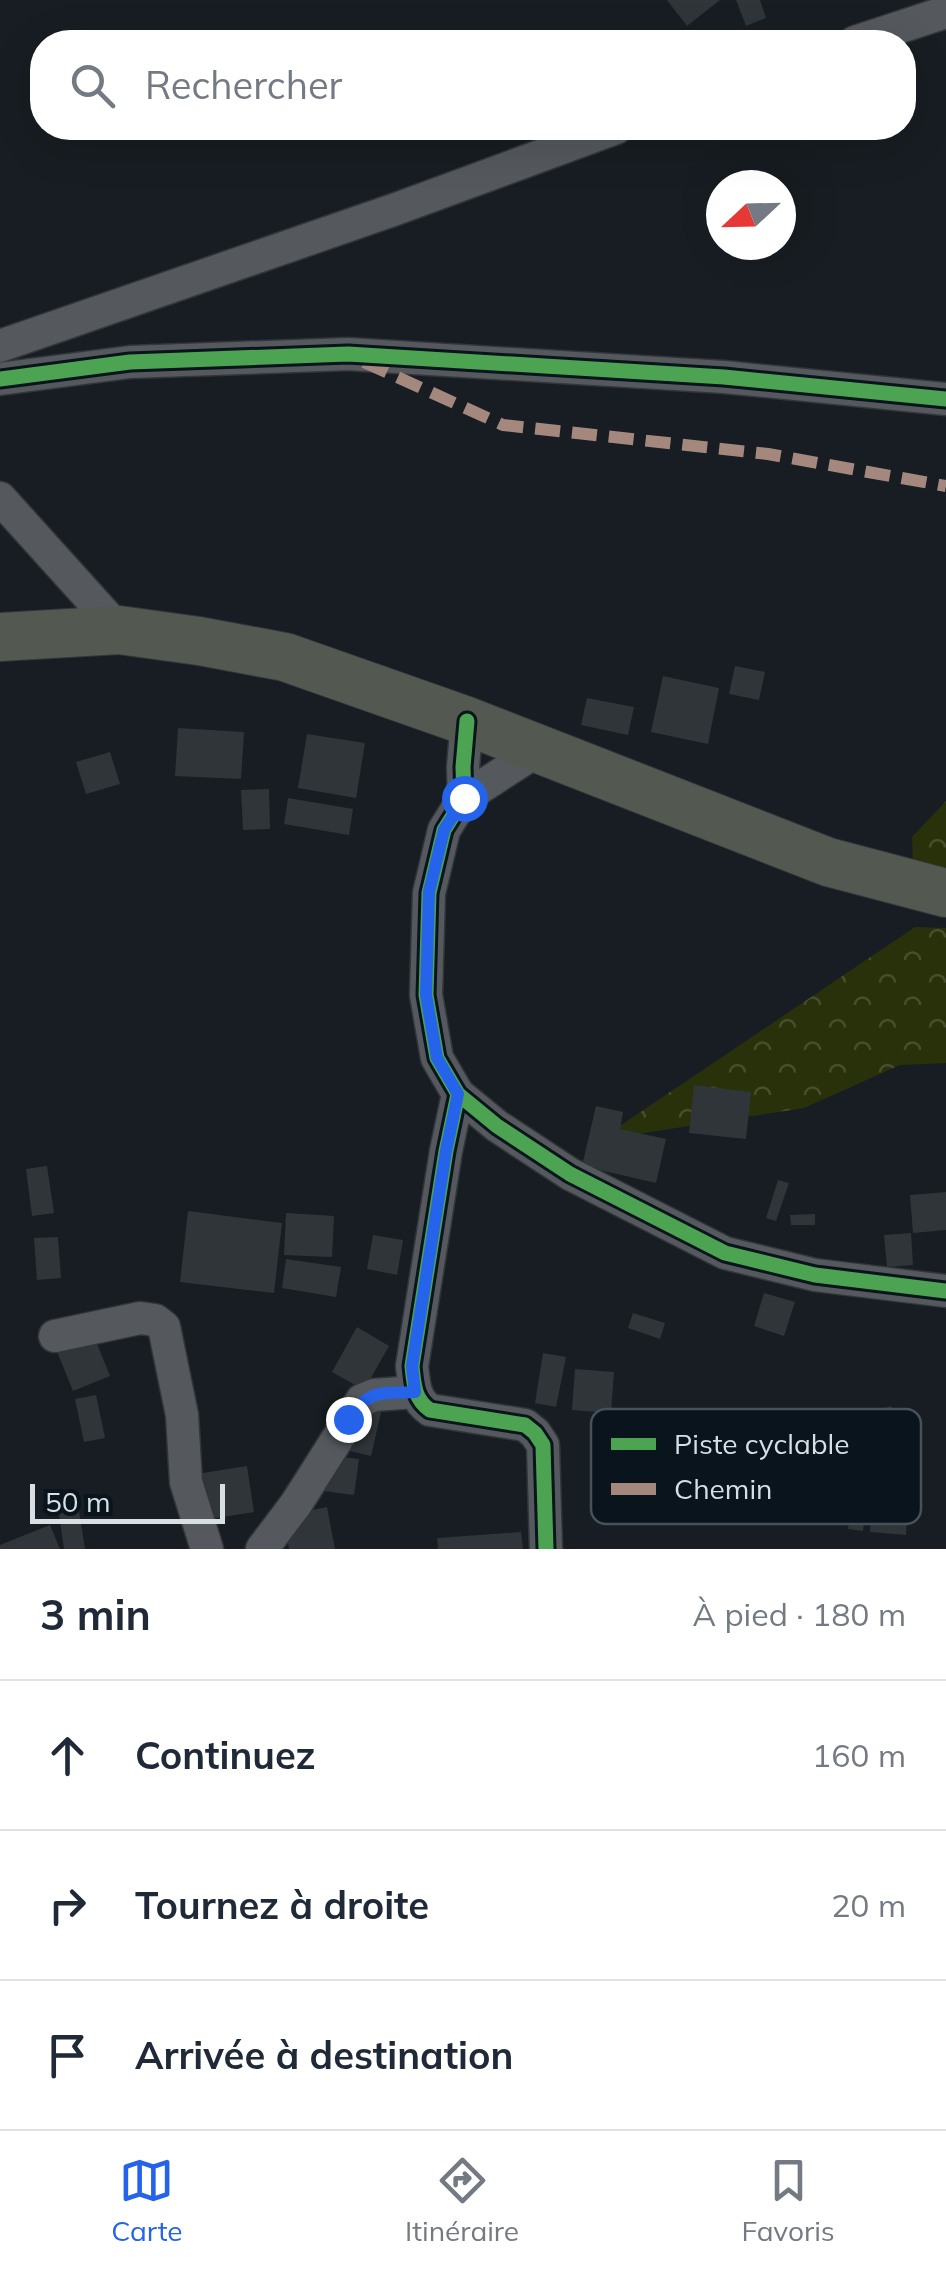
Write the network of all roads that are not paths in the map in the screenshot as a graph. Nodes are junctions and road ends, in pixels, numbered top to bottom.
1 (946, 12) edge
2 (891, 30) edge
3 (584, 140) edge
4 (0, 346) edge
5 (0, 379) edge
6 (946, 399) edge
7 (0, 498) edge
8 (119, 630) junction
9 (0, 637) edge
10 (468, 721) junction
11 (538, 750) junction
12 (464, 798) junction
13 (946, 893) edge
14 (458, 1094) junction
15 (946, 1291) edge
16 (55, 1336) dead end
17 (415, 1392) junction
18 (208, 1549) edge
19 (262, 1549) edge
20 (546, 1549) edge

1 - 2 street
3 - 4 street
5 - 6 street
7 - 8 street
8 - 9 highway
8 - 10 highway
10 - 11 highway
10 - 12 street
11 - 12 street
11 - 13 highway
12 - 14 street
14 - 15 street
14 - 17 street
16 - 18 street
17 - 19 street
17 - 20 street

